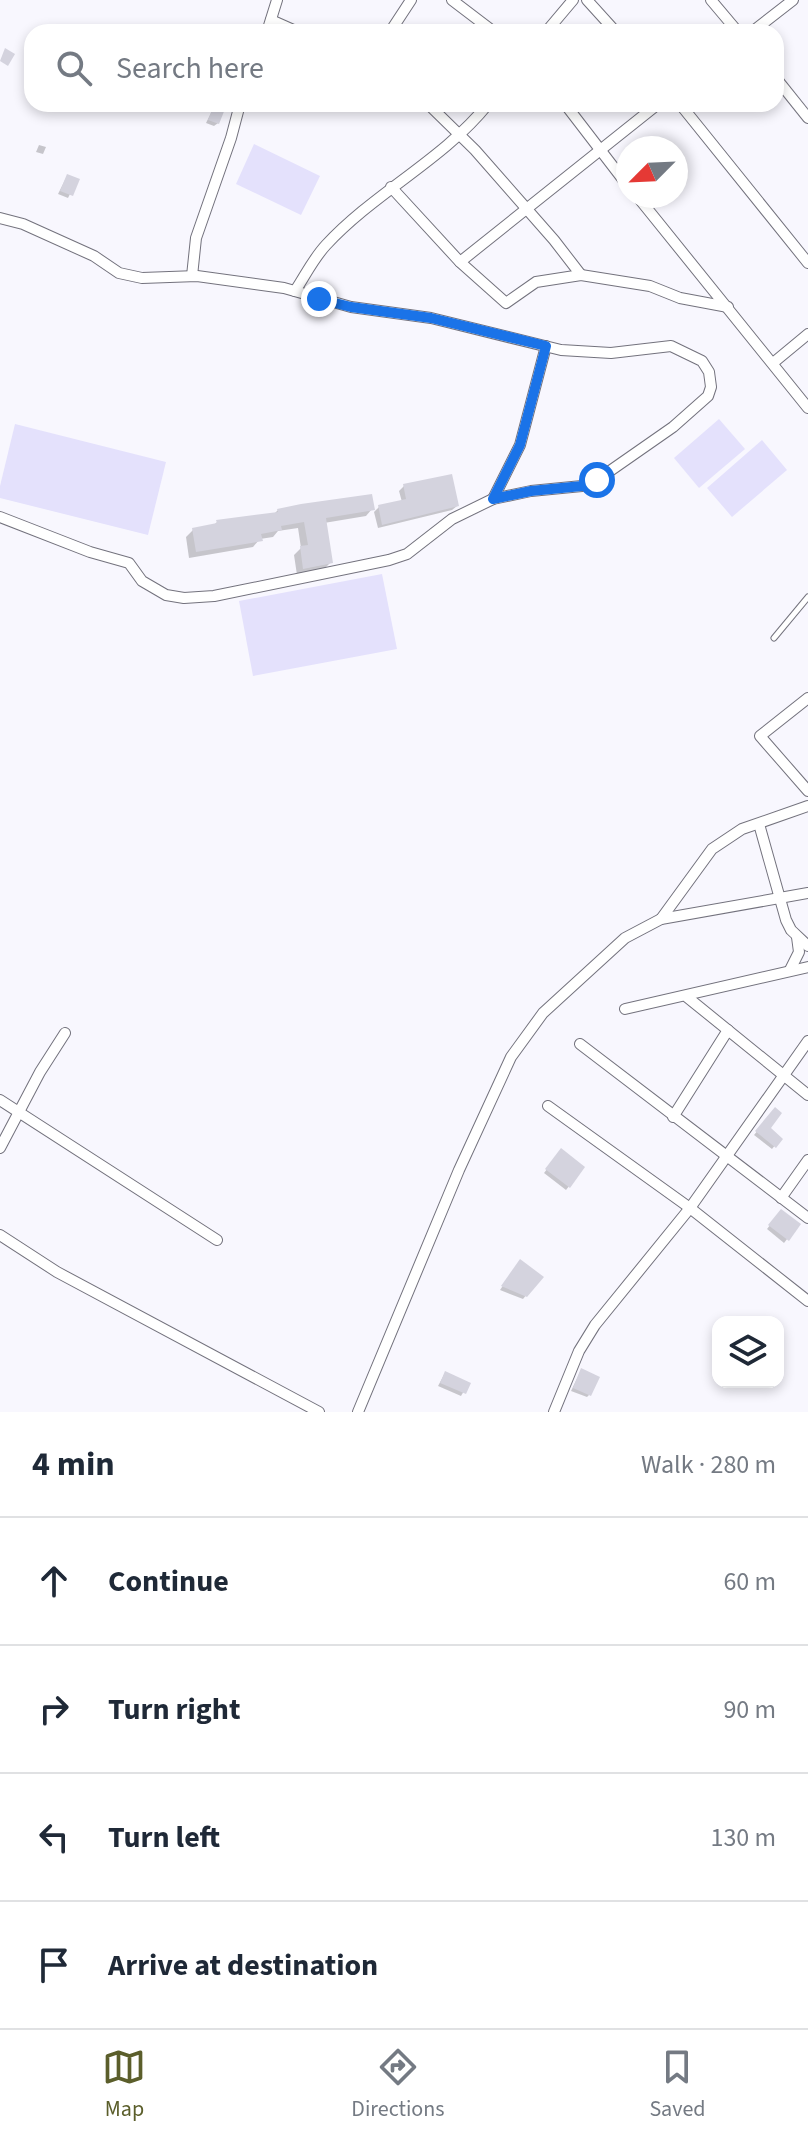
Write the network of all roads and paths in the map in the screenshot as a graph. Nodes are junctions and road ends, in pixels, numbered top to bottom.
1 (277, 0) edge
2 (411, 0) edge
3 (452, 0) edge
4 (573, 0) edge
5 (587, 0) edge
6 (711, 0) edge
7 (793, 0) edge
8 (271, 20) junction
9 (270, 24) edge
10 (280, 24) edge
11 (395, 24) edge
12 (484, 24) edge
13 (553, 24) edge
14 (609, 24) edge
15 (731, 24) edge
16 (762, 24) edge
17 (784, 88) edge
18 (238, 112) edge
19 (437, 112) edge
20 (481, 112) edge
21 (571, 112) edge
22 (647, 112) edge
23 (686, 112) edge
24 (808, 118) edge
25 (460, 134) junction
26 (600, 148) junction
27 (616, 170) edge
28 (391, 187) junction
29 (526, 207) junction
30 (647, 208) edge
31 (0, 218) edge
32 (460, 262) junction
33 (808, 263) edge
34 (581, 275) junction
35 (192, 276) junction
36 (295, 291) junction
37 (728, 307) junction
38 (808, 334) edge
39 (546, 346) junction
40 (773, 363) junction
41 (808, 408) edge
42 (493, 499) junction
43 (0, 517) edge
44 (808, 597) edge
45 (774, 638) dead end
46 (808, 698) edge
47 (808, 791) edge
48 (808, 806) edge
49 (759, 824) junction
50 (808, 893) edge
51 (780, 898) junction
52 (661, 919) junction
53 (797, 937) junction
54 (808, 946) edge
55 (808, 967) edge
56 (790, 970) junction
57 (687, 997) junction
58 (625, 1009) dead end
59 (728, 1030) junction
60 (65, 1033) dead end
61 (808, 1041) edge
62 (580, 1044) dead end
63 (783, 1075) junction
64 (808, 1095) edge
65 (0, 1100) edge
66 (548, 1106) dead end
67 (19, 1112) junction
68 (673, 1117) junction
69 (0, 1148) edge
70 (725, 1156) junction
71 (808, 1160) edge
72 (781, 1198) junction
73 (690, 1208) junction
74 (808, 1218) edge
75 (0, 1235) edge
76 (217, 1240) dead end
77 (808, 1301) edge
78 (319, 1412) edge
79 (358, 1412) edge
80 (554, 1412) edge

1 - 8 street
2 - 11 street
3 - 12 street
4 - 13 street
5 - 14 street
6 - 15 street
7 - 16 street
8 - 9 street
8 - 10 street
17 - 24 street
18 - 35 street
19 - 25 street
20 - 25 street
21 - 26 street
22 - 26 street
23 - 33 street
25 - 28 street
25 - 29 street
26 - 27 street
26 - 29 street
28 - 32 street
28 - 36 street
29 - 32 street
29 - 34 street
30 - 37 street
31 - 35 street
32 - 34 street
34 - 37 street
35 - 36 street
36 - 39 street
37 - 40 street
38 - 40 street
39 - 42 street
39 - 42 street
40 - 41 street
42 - 43 street
44 - 45 lane
46 - 47 street
48 - 49 street
49 - 51 street
49 - 52 street
50 - 51 street
51 - 52 street
51 - 53 street
52 - 79 street
53 - 54 street
53 - 56 street
55 - 56 street
56 - 57 street
57 - 58 street
57 - 59 street
59 - 63 street
59 - 68 street
60 - 67 street
61 - 63 street
62 - 68 street
63 - 64 street
63 - 70 street
65 - 67 street
66 - 73 street
67 - 69 street
67 - 76 street
68 - 70 street
70 - 72 street
70 - 73 street
71 - 72 street
72 - 74 street
73 - 77 street
73 - 80 street
75 - 78 street

